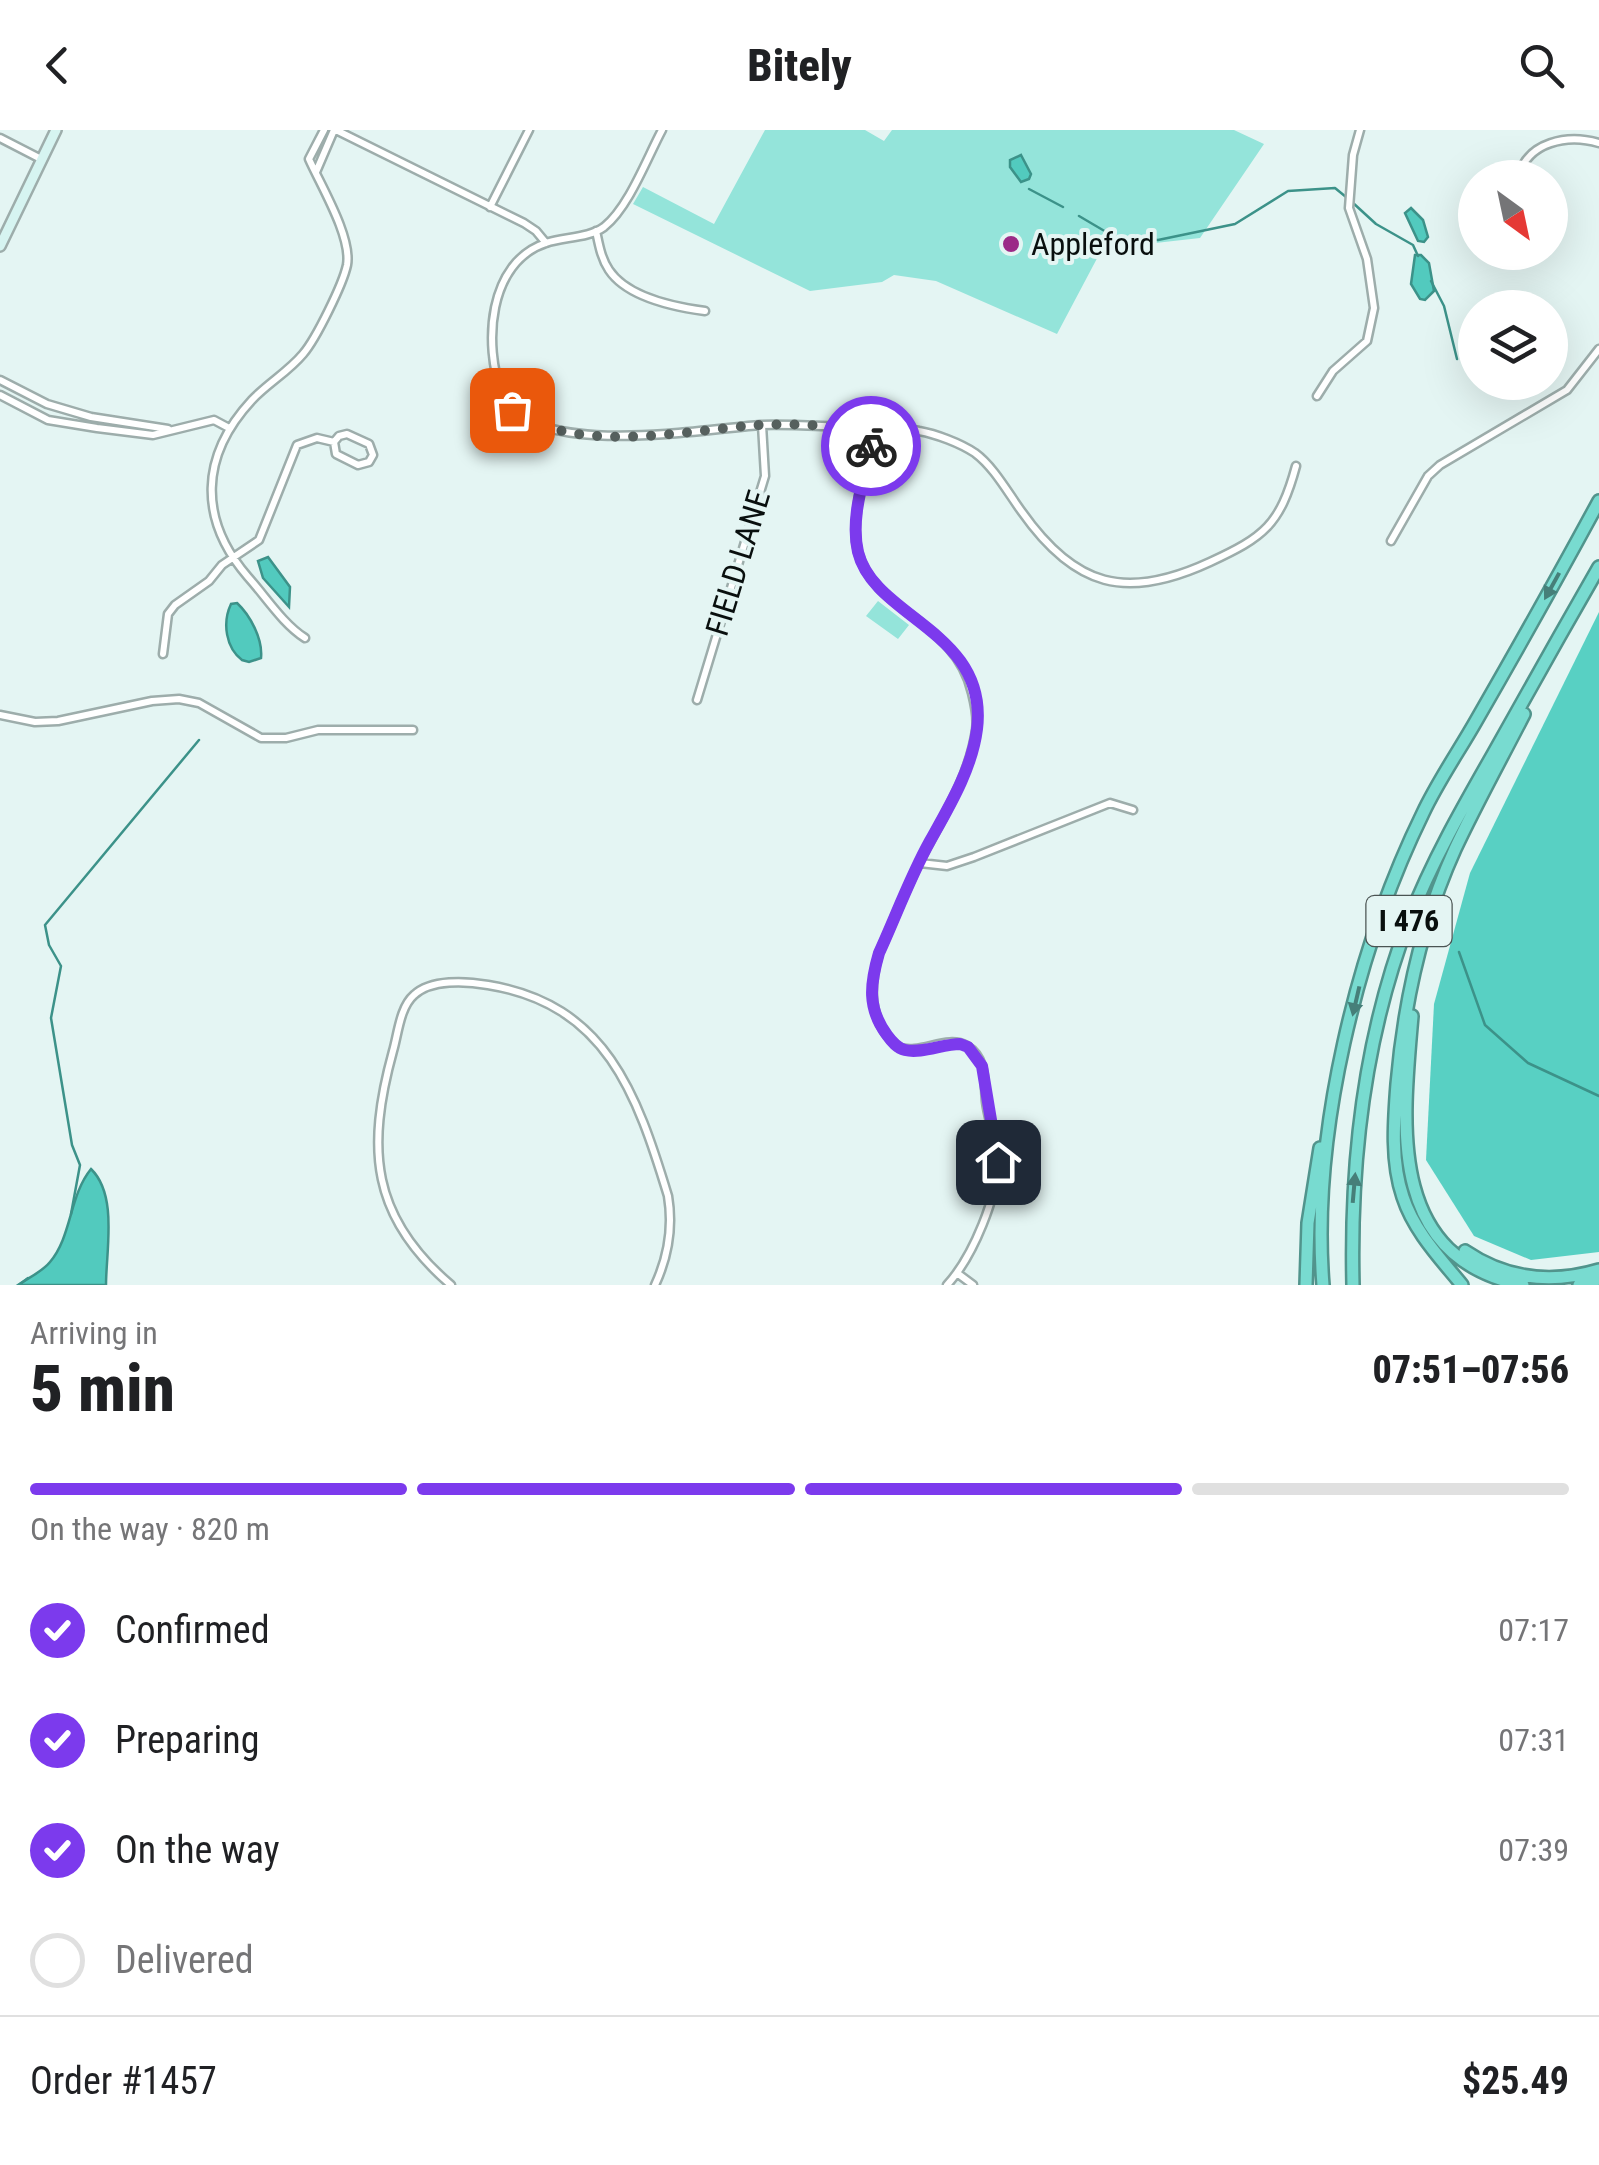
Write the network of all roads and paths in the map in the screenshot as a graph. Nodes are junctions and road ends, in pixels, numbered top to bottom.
1 (56, 130) edge
2 (324, 130) edge
3 (335, 130) edge
4 (529, 130) edge
5 (662, 130) edge
6 (1360, 130) edge
7 (0, 138) edge
8 (1599, 143) edge
9 (42, 159) junction
10 (1527, 160) edge
11 (316, 172) junction
12 (490, 208) junction
13 (596, 231) junction
14 (546, 243) junction
15 (0, 246) edge
16 (706, 311) dead end
17 (1599, 348) edge
18 (0, 381) edge
19 (0, 395) edge
20 (1317, 396) dead end
21 (762, 425) junction
22 (230, 428) junction
23 (876, 428) junction
24 (174, 430) junction
25 (334, 442) junction
26 (1296, 466) dead end
27 (1599, 501) edge
28 (1390, 542) dead end
29 (233, 559) junction
30 (1599, 567) edge
31 (1584, 594) junction
32 (306, 638) dead end
33 (163, 654) dead end
34 (697, 700) dead end
35 (0, 715) edge
36 (414, 730) dead end
37 (1133, 810) dead end
38 (920, 863) junction
39 (1428, 918) junction
40 (1333, 1096) junction
41 (1407, 1156) junction
42 (1599, 1270) edge
43 (957, 1273) junction
44 (1599, 1280) edge
45 (451, 1285) edge
46 (655, 1285) edge
47 (947, 1285) edge
48 (973, 1285) edge
49 (1306, 1285) edge
50 (1323, 1285) edge
51 (1353, 1285) edge
52 (1462, 1285) edge
53 (1523, 1285) edge
54 (1579, 1285) edge

1 - 9 main road
2 - 11 street
3 - 11 street
3 - 12 street
4 - 12 street
5 - 13 street
6 - 20 street
7 - 9 street
8 - 10 street
9 - 15 main road
11 - 22 street
12 - 14 street
13 - 14 street
13 - 16 street
14 - 21 street
17 - 28 street
18 - 24 street
19 - 24 street
21 - 23 street
21 - 34 street, FIELD LANE
22 - 24 street
22 - 29 street
23 - 26 street
23 - 38 street
25 - 25 street
25 - 29 street
27 -> 40 highway, I 476
29 - 32 street
29 - 33 street
30 - 31 highway, I 476
31 - 39 highway
51 -> 31 highway, I 476
35 - 36 street
37 - 38 street
38 - 43 street
39 - 41 highway
39 - 52 highway
40 - 49 highway
40 - 50 highway, I 476
41 - 42 highway
41 - 53 highway
43 - 47 street
43 - 48 street
44 - 54 highway
45 - 46 street

